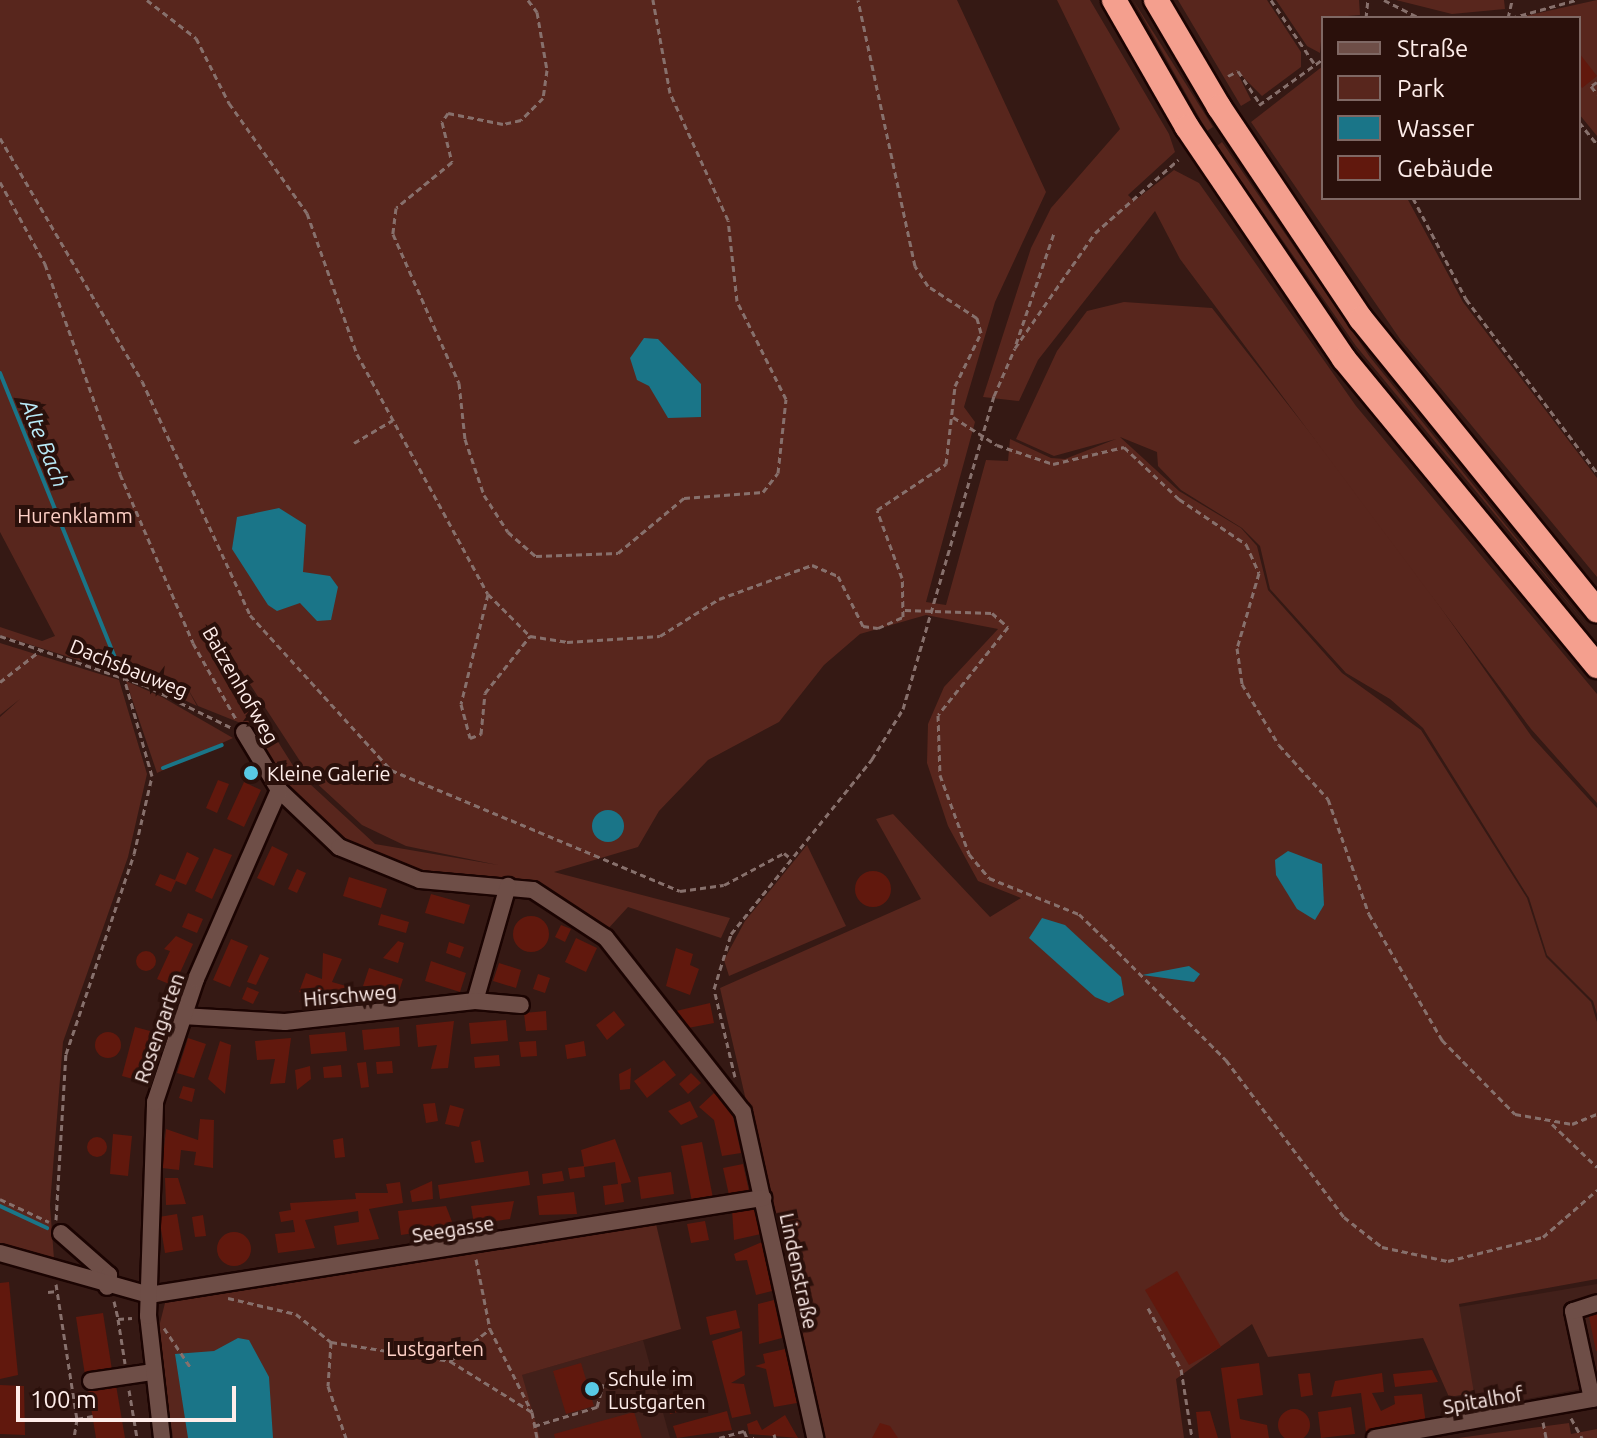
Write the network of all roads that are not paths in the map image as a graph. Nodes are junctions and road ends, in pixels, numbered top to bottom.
1 (1114, 0) edge
2 (1156, 0) edge
3 (1597, 610) edge
4 (1597, 666) edge
5 (244, 732) road end
6 (279, 790) junction
7 (508, 886) junction
8 (475, 1001) junction
9 (521, 1005) dead end
10 (182, 1016) junction
11 (743, 1112) joint
12 (763, 1198) junction
13 (59, 1231) road end
14 (0, 1253) edge
15 (109, 1294) junction
16 (149, 1295) junction
17 (1597, 1303) edge
18 (153, 1372) junction
19 (91, 1381) dead end
20 (1594, 1399) edge
21 (162, 1438) edge
22 (815, 1438) edge
23 (1375, 1438) edge

1 - 4 highway
2 - 3 highway
5 - 6 street, Batzenhofweg
6 - 7 street, Batzenhofweg
6 - 10 street, Rosengarten
7 - 8 street
7 - 11 street, Batzenhofweg
8 - 9 street, Hirschweg
8 - 10 street, Hirschweg
10 - 16 street, Rosengarten
11 - 12 street, Lindenstraße
12 - 16 street, Seegasse
12 - 22 street, Lindenstraße
13 - 15 street
14 - 15 street, Seegasse
15 - 16 street, Seegasse
16 - 18 street, Rosengarten
17 - 20 street
18 - 19 street
18 - 21 street, Rosengarten
20 - 23 street, Spitalhof

